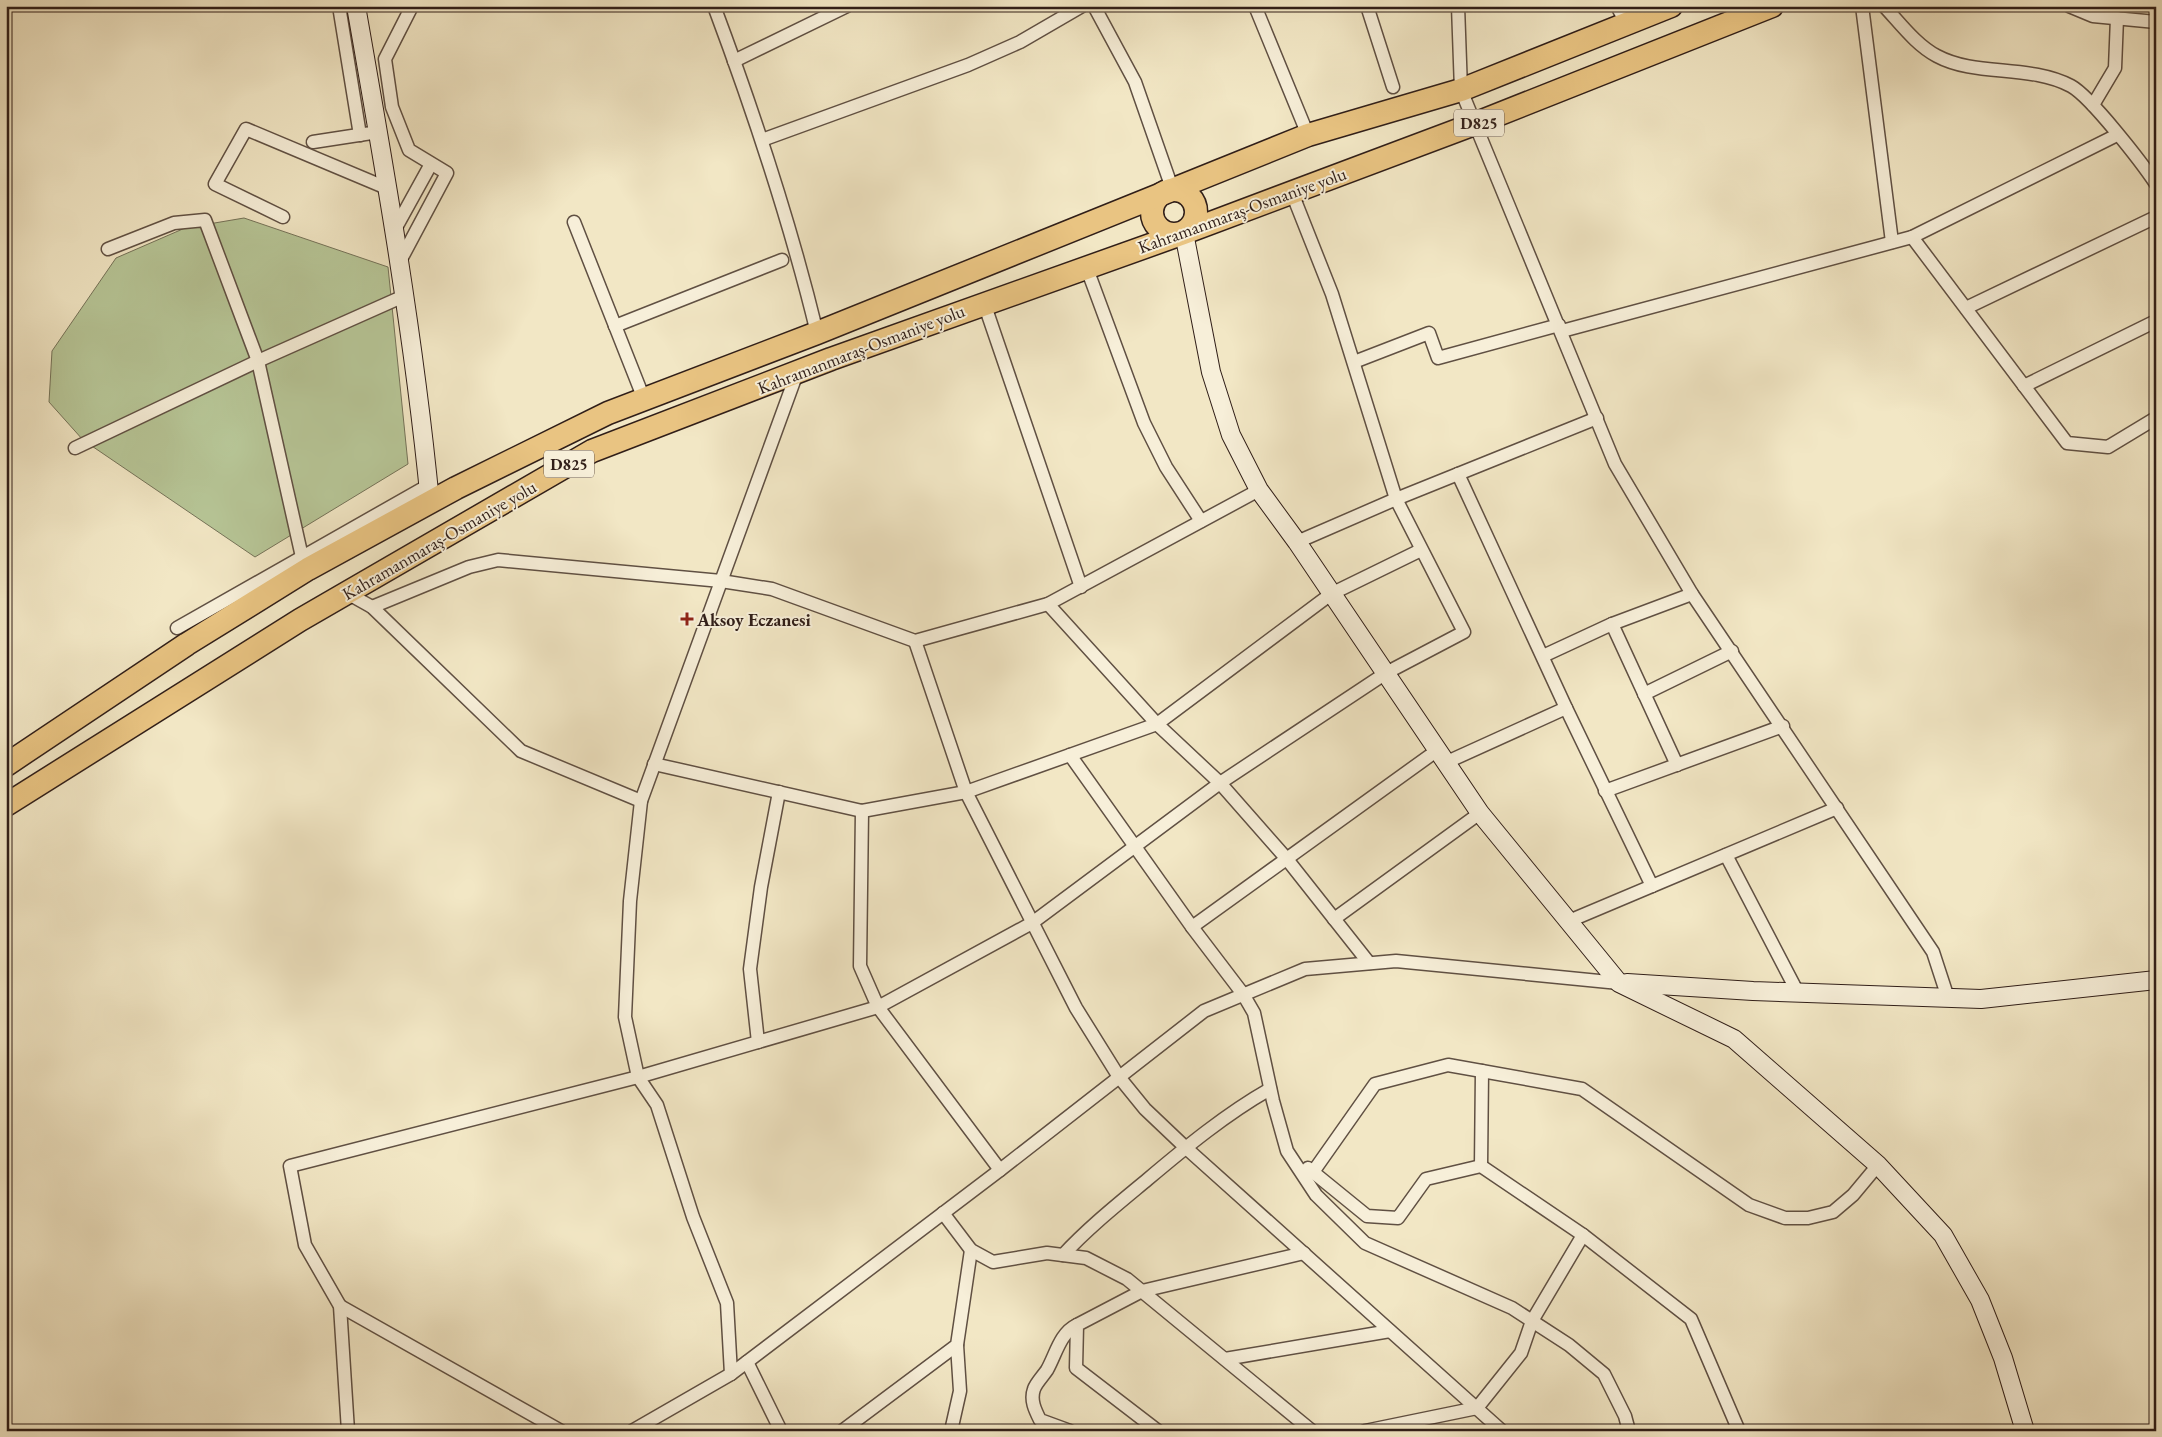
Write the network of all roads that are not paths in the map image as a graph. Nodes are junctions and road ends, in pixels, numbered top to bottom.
1 (339, 6) edge
2 (356, 6) edge
3 (412, 6) edge
4 (714, 6) edge
5 (847, 6) edge
6 (1082, 6) edge
7 (1094, 6) edge
8 (1255, 6) edge
9 (1367, 6) edge
10 (1458, 6) edge
11 (1671, 6) edge
12 (1772, 6) edge
13 (1862, 6) edge
14 (1884, 6) edge
15 (2069, 6) edge
16 (2116, 12) edge
17 (1621, 15) edge
18 (2156, 22) edge
19 (734, 61) junction
20 (1393, 87) dead end
21 (1461, 90) junction
22 (2093, 106) junction
23 (1477, 123) junction
24 (378, 132) junction
25 (360, 134) junction
26 (1308, 135) junction
27 (2116, 135) junction
28 (762, 140) junction
29 (313, 142) dead end
30 (431, 164) junction
31 (2155, 181) edge
32 (388, 189) junction
33 (1168, 190) junction
34 (1292, 192) junction
35 (283, 217) dead end
36 (2156, 217) edge
37 (574, 222) dead end
38 (394, 231) junction
39 (1180, 234) junction
40 (1912, 237) junction
41 (1892, 242) junction
42 (108, 249) dead end
43 (782, 260) dead end
44 (399, 263) junction
45 (1086, 266) junction
46 (404, 296) junction
47 (984, 303) junction
48 (1966, 308) junction
49 (2156, 322) edge
50 (615, 326) junction
51 (1560, 328) junction
52 (817, 333) junction
53 (258, 361) junction
54 (1354, 362) junction
55 (797, 373) junction
56 (2024, 386) junction
57 (644, 399) junction
58 (1597, 418) junction
59 (2156, 418) edge
60 (75, 448) dead end
61 (1458, 474) junction
62 (1259, 490) junction
63 (430, 494) junction
64 (1396, 499) junction
65 (1200, 521) junction
66 (1297, 542) junction
67 (1422, 550) junction
68 (302, 557) junction
69 (721, 581) junction
70 (1081, 587) junction
71 (348, 593) junction
72 (1331, 594) junction
73 (1692, 594) junction
74 (1048, 604) junction
75 (372, 607) junction
76 (1612, 624) junction
77 (177, 628) dead end
78 (915, 641) junction
79 (1732, 652) junction
80 (1543, 656) junction
81 (1386, 673) junction
82 (1644, 694) junction
83 (1566, 708) junction
84 (1157, 724) junction
85 (1783, 726) junction
86 (1070, 755) junction
87 (1443, 756) junction
88 (654, 764) junction
89 (1677, 765) junction
90 (6, 766) edge
91 (1220, 783) junction
92 (1605, 791) junction
93 (779, 792) junction
94 (966, 792) junction
95 (641, 801) junction
96 (6, 805) edge
97 (1837, 808) junction
98 (862, 811) junction
99 (1480, 812) junction
100 (1135, 846) junction
101 (1726, 855) junction
102 (1286, 858) junction
103 (1652, 886) junction
104 (1334, 919) junction
105 (1569, 921) junction
106 (1032, 923) junction
107 (1192, 927) junction
108 (1369, 963) junction
109 (2156, 980) edge
110 (1619, 982) junction
111 (1798, 993) junction
112 (1243, 994) junction
113 (1948, 998) junction
114 (878, 1007) junction
115 (758, 1042) junction
116 (1482, 1071) junction
117 (638, 1077) junction
118 (1118, 1078) junction
119 (1270, 1089) junction
120 (1185, 1147) junction
121 (1288, 1151) junction
122 (1878, 1165) junction
123 (1481, 1166) junction
124 (1000, 1170) junction
125 (1313, 1172) junction
126 (944, 1213) junction
127 (1582, 1235) junction
128 (971, 1250) junction
129 (1304, 1253) junction
130 (1063, 1255) junction
131 (1142, 1291) junction
132 (340, 1306) junction
133 (1532, 1321) junction
134 (1077, 1325) junction
135 (1390, 1331) junction
136 (957, 1345) junction
137 (1225, 1359) junction
138 (747, 1362) junction
139 (731, 1374) junction
140 (1477, 1408) junction
141 (348, 1431) edge
142 (561, 1431) edge
143 (632, 1431) edge
144 (781, 1431) edge
145 (842, 1431) edge
146 (951, 1431) edge
147 (1070, 1431) edge
148 (1158, 1431) edge
149 (1312, 1431) edge
150 (1365, 1431) edge
151 (1502, 1431) edge
152 (1629, 1431) edge
153 (1739, 1431) edge
154 (2026, 1431) edge

1 - 25 street
2 - 24 street
3 - 30 street
4 - 19 street
5 - 19 street
6 - 28 street
7 - 33 street
8 - 26 street
9 - 20 street
10 - 21 street
11 - 17 highway, Kahramanmaraş-Osmaniye yolu / D825
12 - 23 highway, Kahramanmaraş-Osmaniye yolu / D825
13 - 41 street
14 - 22 street
15 - 16 street
16 - 18 street
16 - 22 street
17 - 21 highway, Kahramanmaraş-Osmaniye yolu / D825
19 - 28 street
21 - 23 street
21 - 26 highway, Kahramanmaraş-Osmaniye yolu / D825
22 - 27 street
23 - 34 highway, Kahramanmaraş-Osmaniye yolu / D825
23 - 51 street
24 - 25 street
24 - 32 street
25 - 29 street
26 - 33 highway, Kahramanmaraş-Osmaniye yolu / D825
27 - 31 street
27 - 40 street
28 - 52 street
30 - 38 street
30 - 44 street
32 - 35 street
32 - 38 street
33 - 39 highway
33 - 39 highway
33 - 52 highway, Kahramanmaraş-Osmaniye yolu / D825
34 - 39 highway, Kahramanmaraş-Osmaniye yolu / D825
34 - 54 street
36 - 48 street
37 - 50 street
38 - 44 street
39 - 45 highway, Kahramanmaraş-Osmaniye yolu / D825
39 - 62 street
40 - 41 street
40 - 48 street
41 - 51 street
42 - 53 street
43 - 50 street
44 - 46 street
45 - 47 highway, Kahramanmaraş-Osmaniye yolu / D825
45 - 65 street
46 - 53 street
46 - 63 street
47 - 55 highway, Kahramanmaraş-Osmaniye yolu / D825
47 - 70 street
48 - 56 street
49 - 56 street
50 - 57 street
51 - 54 street
51 - 58 street
52 - 57 highway, Kahramanmaraş-Osmaniye yolu / D825
53 - 60 street
53 - 68 street
54 - 64 street
55 - 69 street
55 - 71 highway, Kahramanmaraş-Osmaniye yolu / D825
56 - 59 street
57 - 63 highway, Kahramanmaraş-Osmaniye yolu / D825
58 - 61 street
58 - 73 street
61 - 64 street
61 - 80 street
62 - 65 street
62 - 66 street
63 - 68 street
63 - 90 highway, Kahramanmaraş-Osmaniye yolu / D825
64 - 66 street
64 - 67 street
65 - 70 street
66 - 72 street
67 - 72 street
67 - 81 street
68 - 77 street
69 - 75 street
69 - 78 street
69 - 88 street
70 - 74 street
71 - 75 street
71 - 96 highway, Kahramanmaraş-Osmaniye yolu / D825
72 - 81 street
72 - 84 street
73 - 76 street
73 - 79 street
74 - 78 street
74 - 84 street
75 - 95 street
76 - 80 street
76 - 82 street
78 - 94 street
79 - 82 street
79 - 85 street
80 - 83 street
81 - 87 street
81 - 91 street
82 - 89 street
83 - 87 street
83 - 92 street
84 - 86 street
84 - 91 street
85 - 89 street
85 - 97 street
86 - 94 street
86 - 100 street
87 - 99 street
87 - 102 street
88 - 93 street
88 - 95 street
89 - 92 street
91 - 100 street
91 - 102 street
92 - 103 street
93 - 98 street
93 - 115 street
94 - 98 street
94 - 106 street
95 - 117 street
97 - 101 street
97 - 113 street
98 - 114 street
99 - 104 street
99 - 105 street
100 - 106 street
100 - 107 street
101 - 103 street
101 - 111 street
102 - 104 street
102 - 107 street
103 - 105 street
104 - 108 street
105 - 110 street
106 - 114 street
106 - 118 street
107 - 112 street
108 - 110 street
108 - 112 street
109 - 113 street
110 - 111 street
110 - 122 street
111 - 113 street
112 - 118 street
112 - 119 street
114 - 115 street
114 - 124 street
115 - 117 street
116 - 122 street
116 - 123 street
116 - 125 street
117 - 132 street
117 - 139 street
118 - 120 street
118 - 124 street
119 - 120 street
119 - 121 street
120 - 129 street
120 - 130 street
121 - 125 street
121 - 133 street
122 - 154 street
123 - 125 street
123 - 127 street
124 - 126 street
126 - 128 street
126 - 138 street
127 - 133 street
127 - 153 street
128 - 130 street
128 - 136 street
129 - 131 street
129 - 135 street
130 - 131 street
131 - 134 street
131 - 137 street
132 - 141 street
132 - 142 street
133 - 140 street
133 - 152 street
134 - 147 street
134 - 148 street
135 - 137 street
135 - 140 street
136 - 145 street
136 - 146 street
137 - 149 street
138 - 139 street
138 - 144 street
139 - 143 street
140 - 150 street
140 - 151 street

